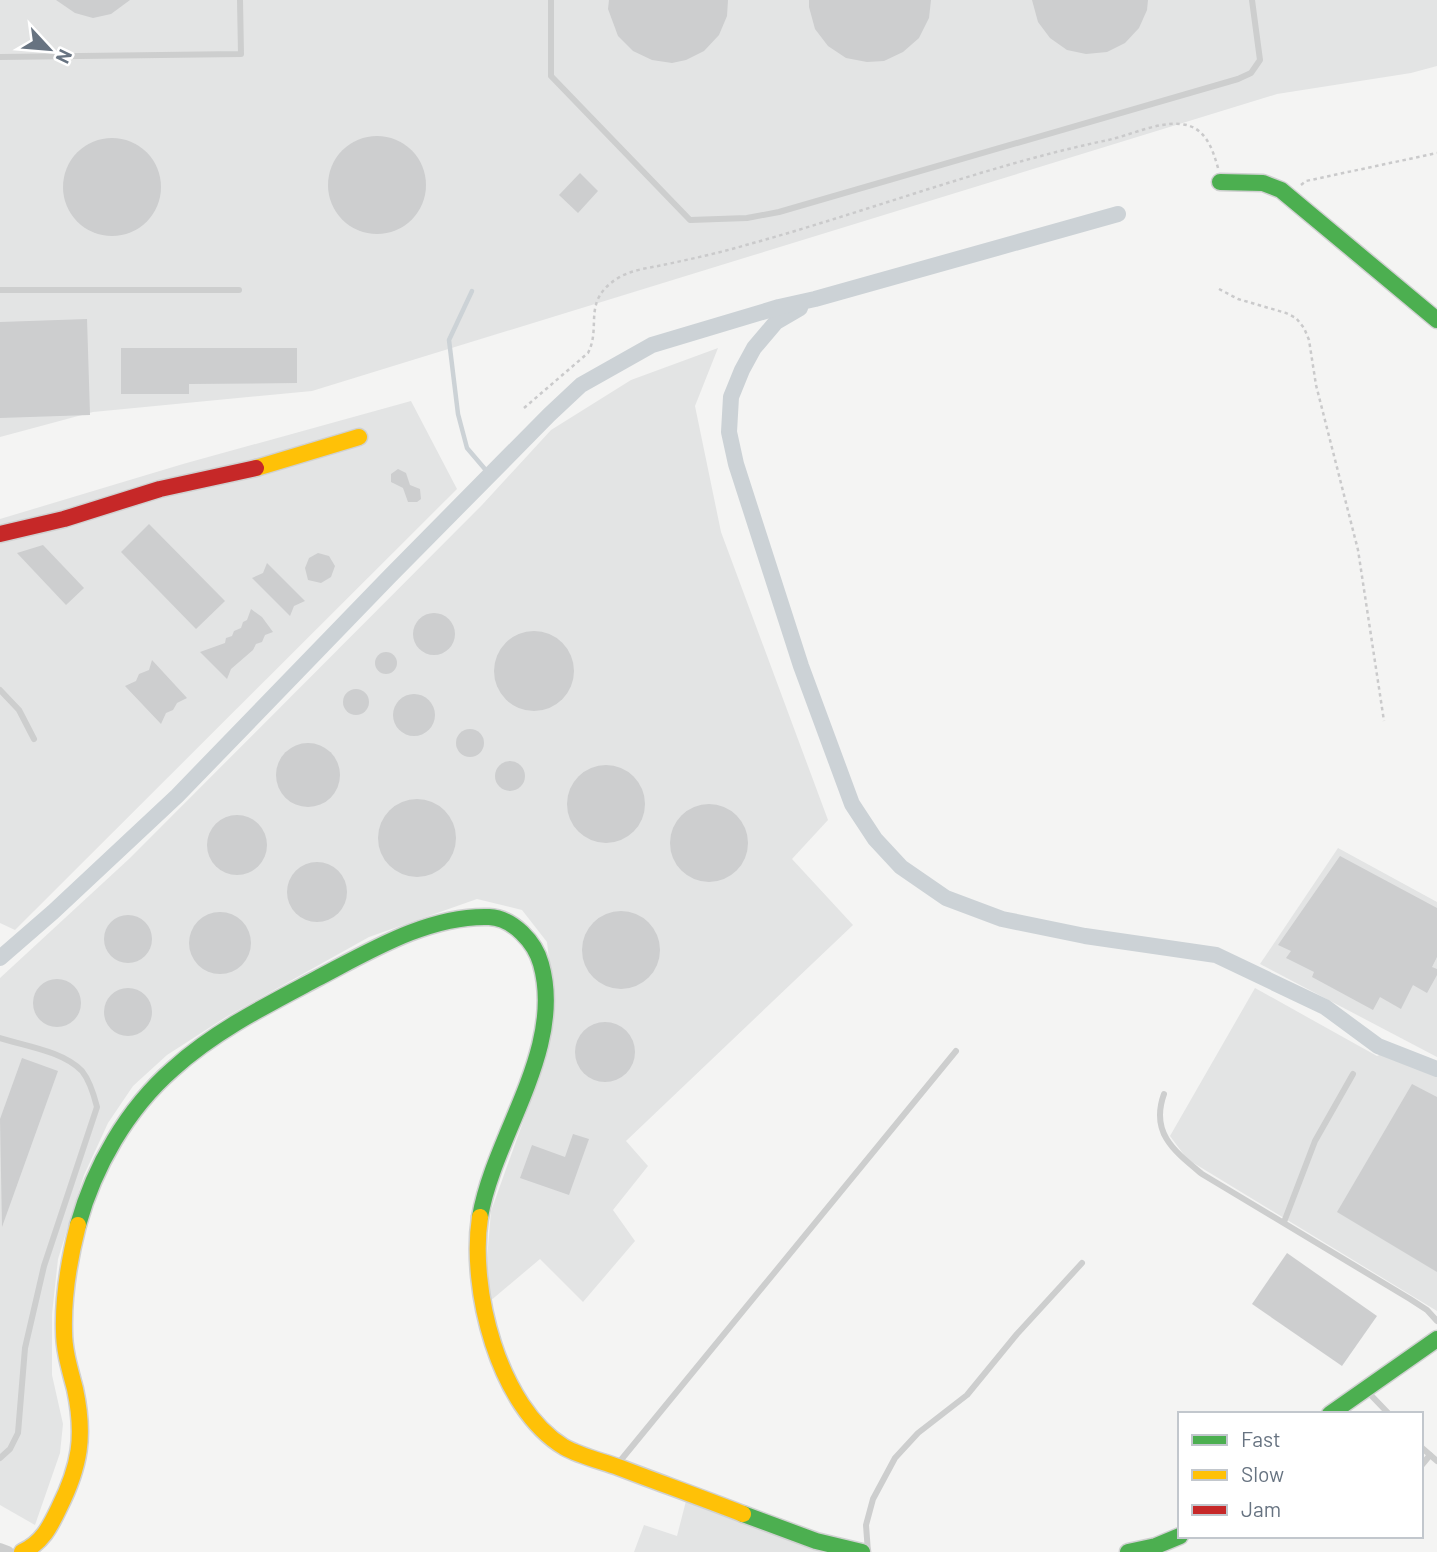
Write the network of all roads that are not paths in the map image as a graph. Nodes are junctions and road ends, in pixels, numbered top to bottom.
1 (240, 0) edge
2 (551, 0) edge
3 (1252, 0) edge
4 (0, 57) edge
5 (1220, 182) road end
6 (0, 290) edge
7 (239, 290) dead end
8 (1437, 320) edge
9 (359, 437) dead end
10 (0, 534) edge
11 (0, 690) edge
12 (34, 739) dead end
13 (0, 1038) edge
14 (956, 1051) dead end
15 (1353, 1074) dead end
16 (1164, 1094) dead end
17 (1284, 1222) junction
18 (1082, 1262) dead end
19 (1437, 1321) edge
20 (1437, 1339) edge
21 (1365, 1389) junction
22 (1332, 1412) edge
23 (1387, 1412) edge
24 (1423, 1449) edge
25 (1430, 1455) junction
26 (0, 1458) edge
27 (1437, 1461) edge
28 (1423, 1464) edge
29 (614, 1468) junction
30 (1178, 1537) edge
31 (0, 1549) edge
32 (8, 1552) edge
33 (22, 1552) edge
34 (862, 1552) edge
35 (868, 1552) edge
36 (1128, 1552) edge

1 - 4 lane
2 - 3 lane
5 - 8 street
6 - 7 lane
9 - 10 street
11 - 12 lane
13 - 26 lane
14 - 29 lane
15 - 17 lane
16 - 17 lane
17 - 19 lane
18 - 35 lane
20 - 21 street
21 - 22 street
21 - 23 lane
24 - 25 lane
25 - 27 lane
25 - 28 lane
29 - 33 street
29 - 34 street
30 - 36 street
31 - 32 street

